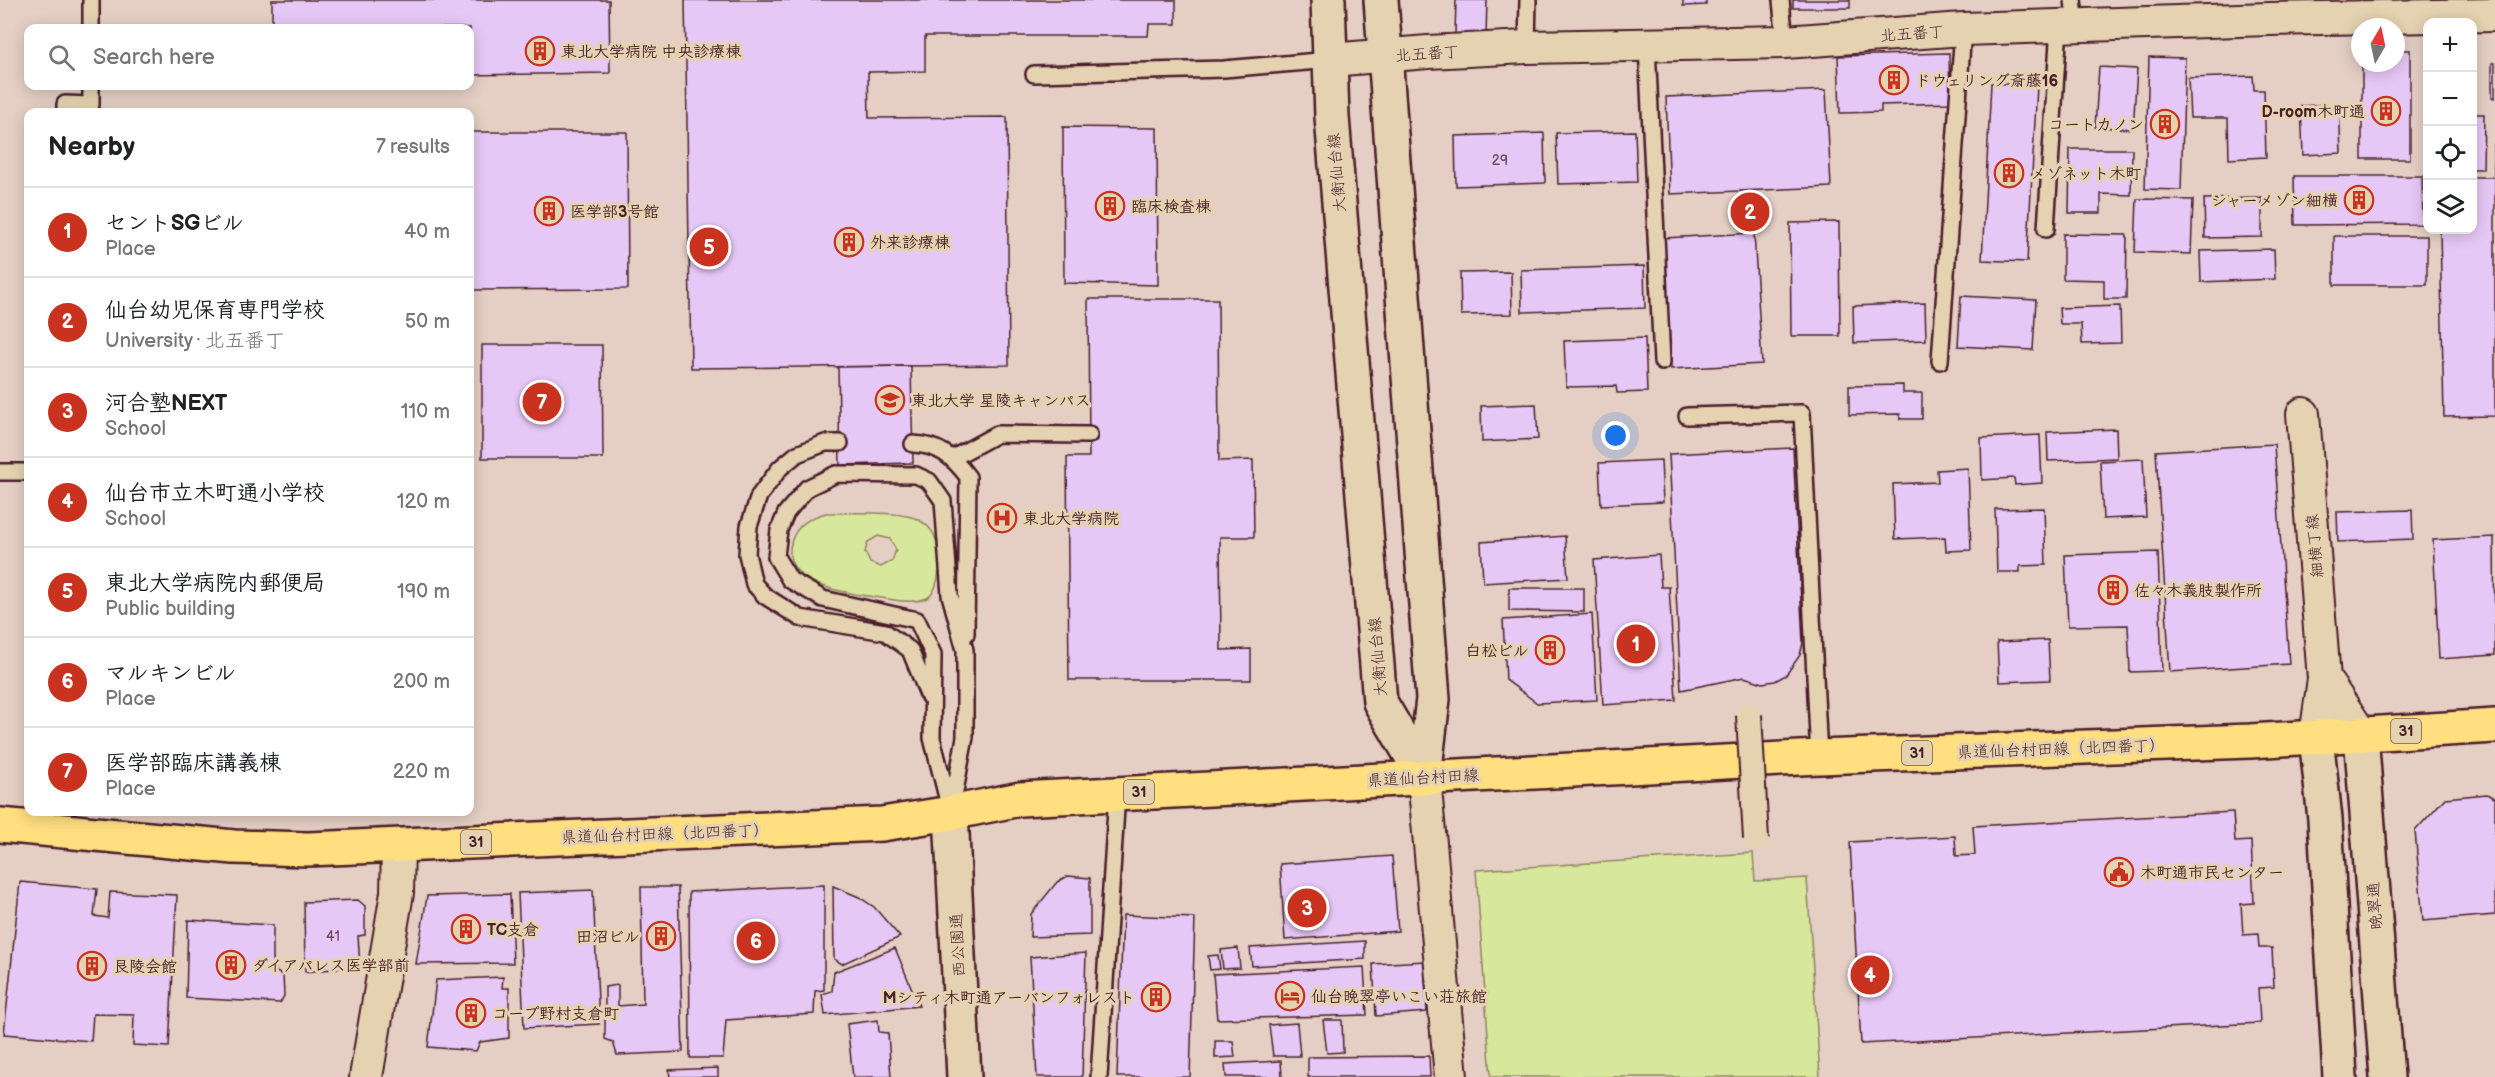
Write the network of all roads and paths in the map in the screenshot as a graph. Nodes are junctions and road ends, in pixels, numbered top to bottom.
1 (91, 0) edge
2 (1328, 0) edge
3 (1381, 0) edge
4 (1528, 0) edge
5 (1781, 0) edge
6 (2495, 15) edge
7 (2069, 17) edge
8 (91, 24) edge
9 (1963, 29) junction
10 (1785, 42) junction
11 (1647, 46) junction
12 (1527, 47) junction
13 (1385, 56) junction
14 (1330, 60) junction
15 (1034, 74) dead end
16 (91, 90) edge
17 (65, 108) edge
18 (2046, 229) dead end
19 (1941, 361) dead end
20 (1662, 362) dead end
21 (2303, 414) dead end
22 (1688, 416) dead end
23 (1089, 435) dead end
24 (840, 443) dead end
25 (913, 444) dead end
26 (953, 458) junction
27 (0, 472) edge
28 (24, 472) edge
29 (965, 650) junction
30 (2324, 679) junction
31 (933, 705) junction
32 (1749, 715) dead end
33 (2495, 726) edge
34 (2361, 734) junction
35 (2316, 737) junction
36 (1819, 757) junction
37 (1518, 772) joint
38 (1424, 777) junction
39 (1329, 782) joint
40 (1117, 793) junction
41 (951, 813) junction
42 (59, 821) edge
43 (0, 825) edge
44 (1756, 839) dead end
45 (398, 845) junction
46 (366, 1077) edge
47 (964, 1077) edge
48 (1099, 1077) edge
49 (1451, 1077) edge
50 (2340, 1077) edge
51 (2387, 1077) edge

1 - 8 lane
2 - 14 main road, 大衡仙台線
3 - 13 main road
4 - 12 lane
5 - 10 lane
6 - 7 street, 北五番丁
7 - 9 street, 北五番丁
7 - 18 lane
9 - 10 street, 北五番丁
9 - 19 lane
10 - 11 street, 北五番丁
11 - 12 street, 北五番丁
11 - 20 lane
12 - 13 street, 北五番丁
13 - 14 street, 北五番丁
13 - 38 main road
14 - 15 lane
14 - 38 main road, 大衡仙台線
16 - 17 lane
21 - 30 street, 細横丁線
22 - 36 lane
23 - 26 lane
24 - 31 lane
25 - 26 lane
26 - 29 lane
27 - 28 lane
29 - 31 lane
29 - 41 lane
30 - 34 street
30 - 35 street, 細横丁線
31 - 41 lane
32 - 44 street, bridge
33 - 34 main road, 県道仙台村田線（北四番丁） / 31
34 - 35 main road, 県道仙台村田線（北四番丁） / 31
34 - 51 main road, 晩翠通
35 - 36 main road, 県道仙台村田線（北四番丁） / 31
35 - 50 main road
36 - 37 main road, 県道仙台村田線（北四番丁） / 31
37 - 38 main road, 県道仙台村田線 / 31
38 - 39 main road, 県道仙台村田線 / 31
38 - 49 street
39 - 40 main road, 県道仙台村田線（北四番丁） / 31
40 - 41 main road, 県道仙台村田線（北四番丁） / 31
40 - 48 lane
41 - 45 main road, 県道仙台村田線（北四番丁） / 31
41 - 47 main road, 西公園通
42 - 43 main road, 県道仙台村田線（北四番丁） / 31
42 - 45 main road, 県道仙台村田線（北四番丁） / 31
45 - 46 street

